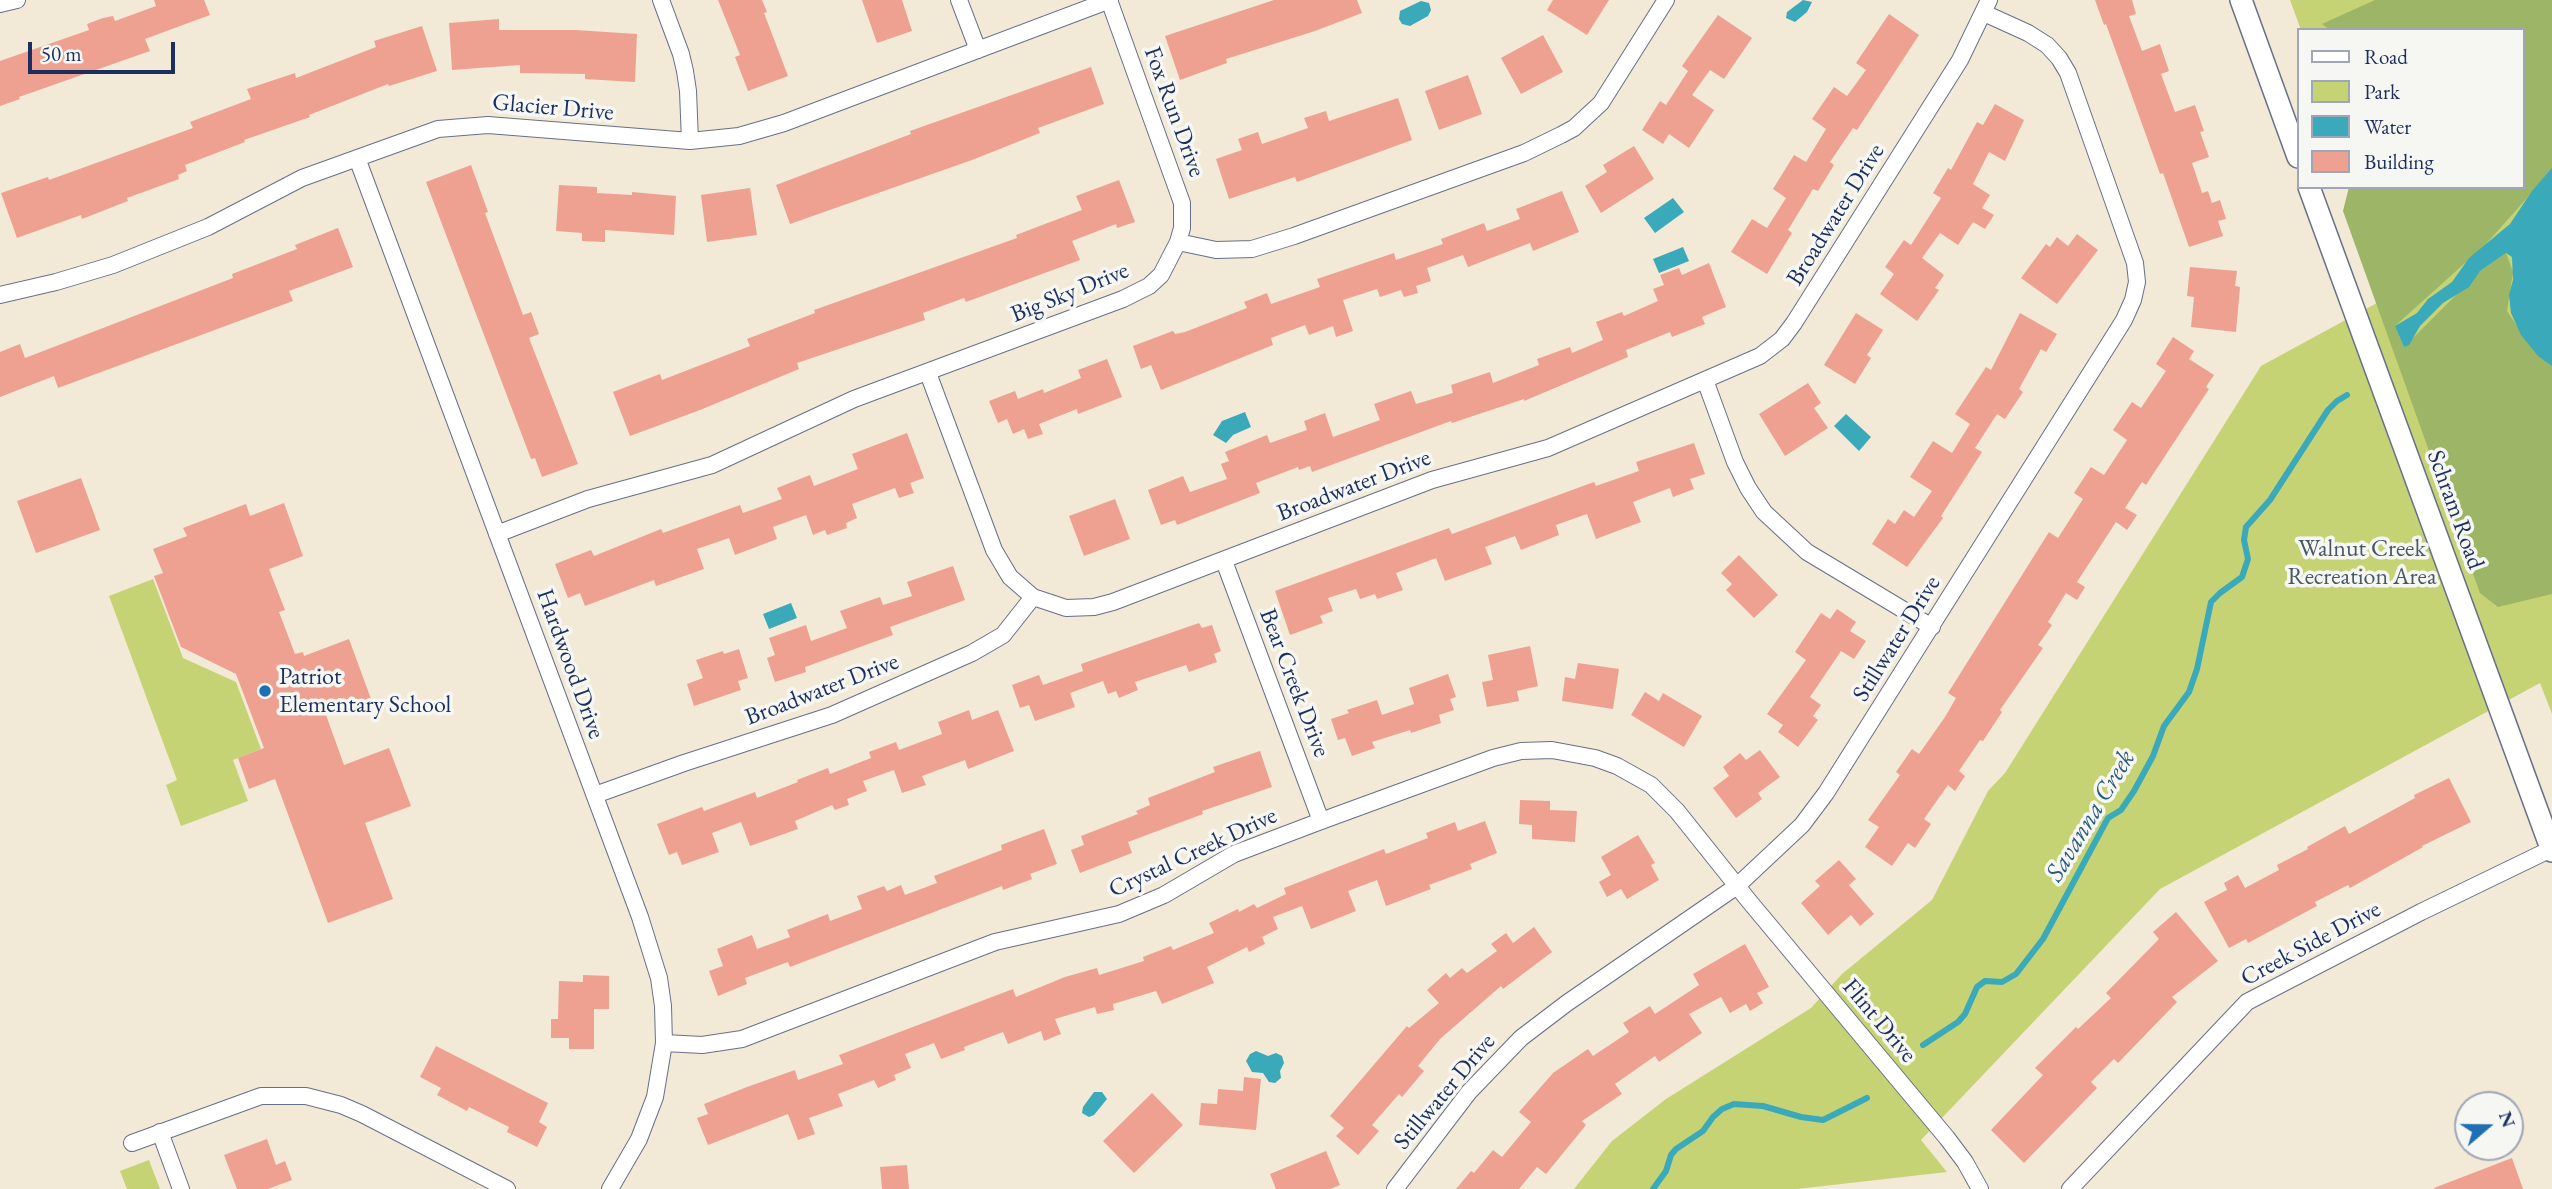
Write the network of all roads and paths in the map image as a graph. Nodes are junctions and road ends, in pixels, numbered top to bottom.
1 (17, 0) edge
2 (661, 0) edge
3 (959, 0) edge
4 (1110, 0) edge
5 (1666, 0) edge
6 (2241, 0) edge
7 (0, 4) edge
8 (1985, 4) edge
9 (978, 50) junction
10 (690, 141) junction
11 (2296, 151) edge
12 (357, 158) junction
13 (2310, 189) edge
14 (1178, 242) junction
15 (0, 295) edge
16 (928, 373) junction
17 (1705, 380) junction
18 (497, 534) junction
19 (1224, 561) junction
20 (1033, 597) junction
21 (1932, 627) junction
22 (595, 795) junction
23 (1321, 821) junction
24 (2552, 850) edge
25 (1737, 886) junction
26 (664, 1043) junction
27 (160, 1132) junction
28 (132, 1143) dead end
29 (181, 1189) edge
30 (507, 1189) edge
31 (610, 1189) edge
32 (1395, 1189) edge
33 (1980, 1189) edge
34 (2070, 1189) edge

1 - 7 street
2 - 10 street
3 - 9 street
4 - 9 street, Glacier Drive
4 - 14 street, Fox Run Drive
5 - 14 street
6 - 11 main road
8 - 17 street, Broadwater Drive
8 - 21 street, Stillwater Drive
9 - 10 street, Glacier Drive
10 - 12 street, Glacier Drive
12 - 15 street, Glacier Drive
12 - 18 street, Hardwood Drive
13 - 24 main road, Schram Road
14 - 16 street, Big Sky Drive
16 - 18 street, Big Sky Drive
16 - 20 street
17 - 19 street, Broadwater Drive
17 - 21 street
18 - 22 street, Hardwood Drive
19 - 20 street, Broadwater Drive
19 - 23 street, Bear Creek Drive
20 - 22 street, Broadwater Drive
21 - 25 street, Stillwater Drive
22 - 26 street, Hardwood Drive
23 - 25 street, Crystal Creek Drive
23 - 26 street, Crystal Creek Drive
24 - 34 street, Creek Side Drive
25 - 32 street, Stillwater Drive
25 - 33 street, Flint Drive
26 - 31 street, Hardwood Drive
27 - 28 street
27 - 29 street
27 - 30 street

